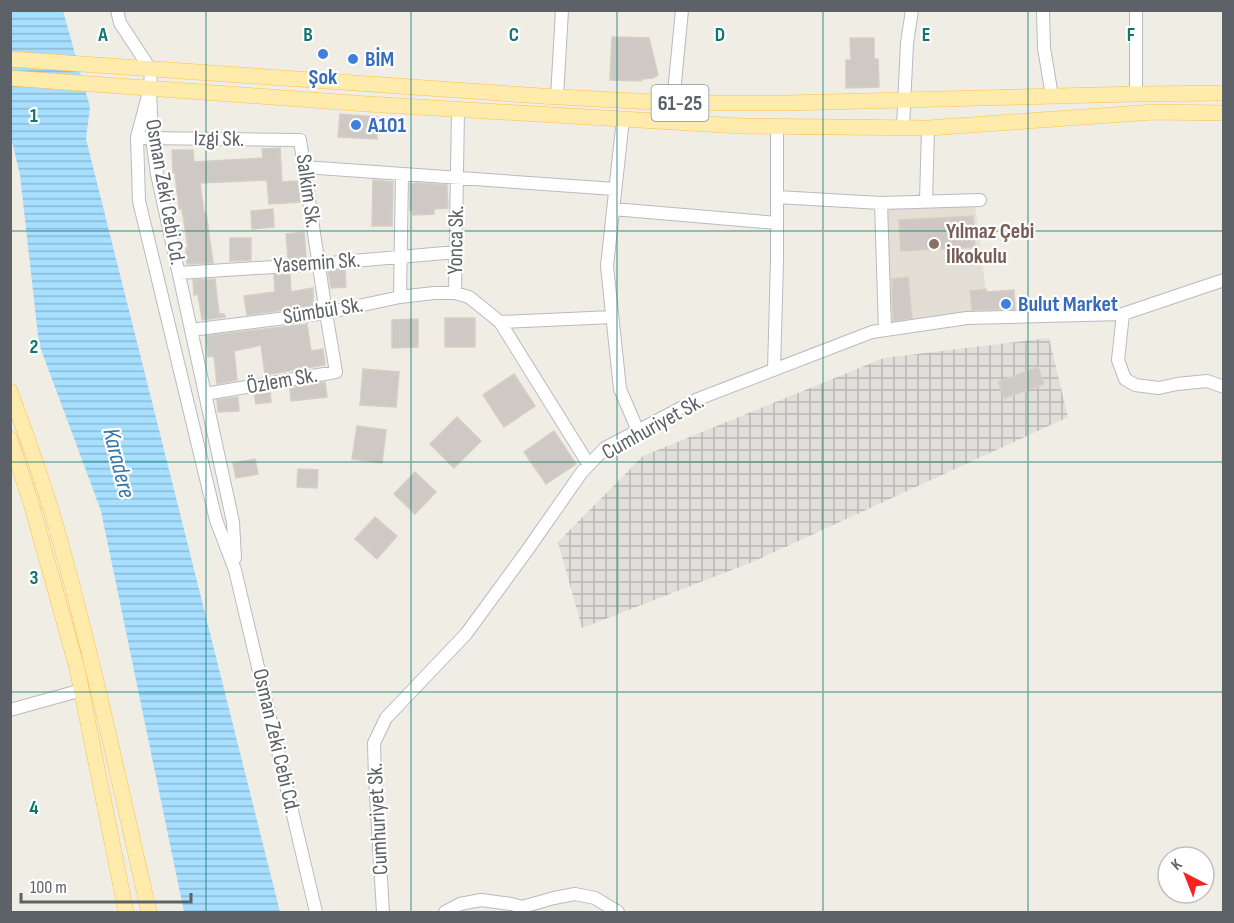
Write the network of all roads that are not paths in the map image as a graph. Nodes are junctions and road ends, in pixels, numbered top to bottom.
1 (117, 10) edge
2 (562, 10) edge
3 (682, 10) edge
4 (912, 10) edge
5 (1043, 10) edge
6 (1136, 10) edge
7 (10, 59) edge
8 (144, 69) junction
9 (10, 78) edge
10 (150, 88) junction
11 (1224, 93) edge
12 (1136, 94) junction
13 (1052, 96) junction
14 (557, 97) junction
15 (904, 101) junction
16 (673, 103) junction
17 (458, 110) junction
18 (1224, 113) edge
19 (623, 119) junction
20 (777, 127) junction
21 (903, 127) junction
22 (928, 128) junction
23 (137, 137) junction
24 (152, 139) junction
25 (300, 140) joint
26 (304, 167) junction
27 (402, 174) junction
28 (457, 178) junction
29 (615, 189) junction
30 (777, 197) junction
31 (980, 200) dead end
32 (926, 201) junction
33 (881, 203) junction
34 (613, 209) junction
35 (777, 223) junction
36 (456, 252) junction
37 (401, 257) junction
38 (319, 264) junction
39 (179, 273) junction
40 (1224, 280) edge
41 (455, 293) junction
42 (400, 297) junction
43 (326, 313) junction
44 (1123, 314) junction
45 (612, 317) junction
46 (500, 322) junction
47 (191, 330) junction
48 (885, 330) junction
49 (774, 370) junction
50 (1224, 387) edge
51 (10, 391) edge
52 (205, 394) junction
53 (638, 431) junction
54 (10, 439) edge
55 (589, 465) junction
56 (235, 570) junction
57 (82, 690) junction
58 (10, 710) edge
59 (126, 912) edge
60 (149, 912) edge
61 (316, 912) edge
62 (383, 912) edge
63 (445, 912) edge
64 (618, 912) edge

1 - 8 street
2 - 14 street
3 - 16 street
4 - 15 street
5 - 13 street
6 - 12 street
7 - 8 main road
8 - 10 street
8 - 14 main road, 61-25
9 - 10 main road, 61-25
10 - 17 main road, 61-25
10 - 23 street, Osman Zeki Cebi Cd.
10 - 24 street, Osman Zeki Cebi Cd.
11 - 12 main road, 61-25
12 - 13 main road, 61-25
13 - 15 main road, 61-25
14 - 16 main road, 61-25
15 - 16 main road, 61-25
15 - 21 street
17 - 19 main road, 61-25
17 - 28 street, Yonca Sk.
18 - 22 main road, 61-25
19 - 20 main road, 61-25
19 - 29 street
20 - 21 main road, 61-25
20 - 30 street
21 - 22 main road, 61-25
22 - 32 street
23 - 24 street, Izgi Sk.
23 - 56 street, Osman Zeki Cebi Cd.
24 - 25 street, Izgi Sk.
24 - 39 street, Osman Zeki Cebi Cd.
25 - 26 street, Salkim Sk.
26 - 27 street
26 - 38 street, Salkim Sk.
27 - 28 street
27 - 37 street
28 - 29 street
28 - 36 street, Yonca Sk.
29 - 34 street
30 - 33 street
30 - 35 street
31 - 32 street
32 - 33 street
33 - 48 street
34 - 35 street
34 - 45 street
35 - 49 street
36 - 37 street, Yasemin Sk.
36 - 41 street, Yonca Sk.
37 - 38 street, Yasemin Sk.
37 - 42 street
38 - 39 street, Yasemin Sk.
38 - 43 street, Salkim Sk.
39 - 47 street, Osman Zeki Cebi Cd.
40 - 44 street, Cumhuriyet Sk.
41 - 42 street, Sümbül Sk.
41 - 46 street, Yonca Sk.
42 - 43 street, Sümbül Sk.
43 - 47 street, Sümbül Sk.
43 - 52 street, Özlem Sk.
44 - 48 street, Cumhuriyet Sk.
44 - 50 street
45 - 46 street
45 - 53 street
46 - 55 street, Yonca Sk.
47 - 52 street, Osman Zeki Cebi Cd.
48 - 49 street, Cumhuriyet Sk.
49 - 53 street, Cumhuriyet Sk.
51 - 60 main road
52 - 56 street, Osman Zeki Cebi Cd.
53 - 55 street, Cumhuriyet Sk.
54 - 57 main road
55 - 62 street, Cumhuriyet Sk.
56 - 61 street, Osman Zeki Cebi Cd.
57 - 58 street
57 - 59 main road
63 - 64 street

